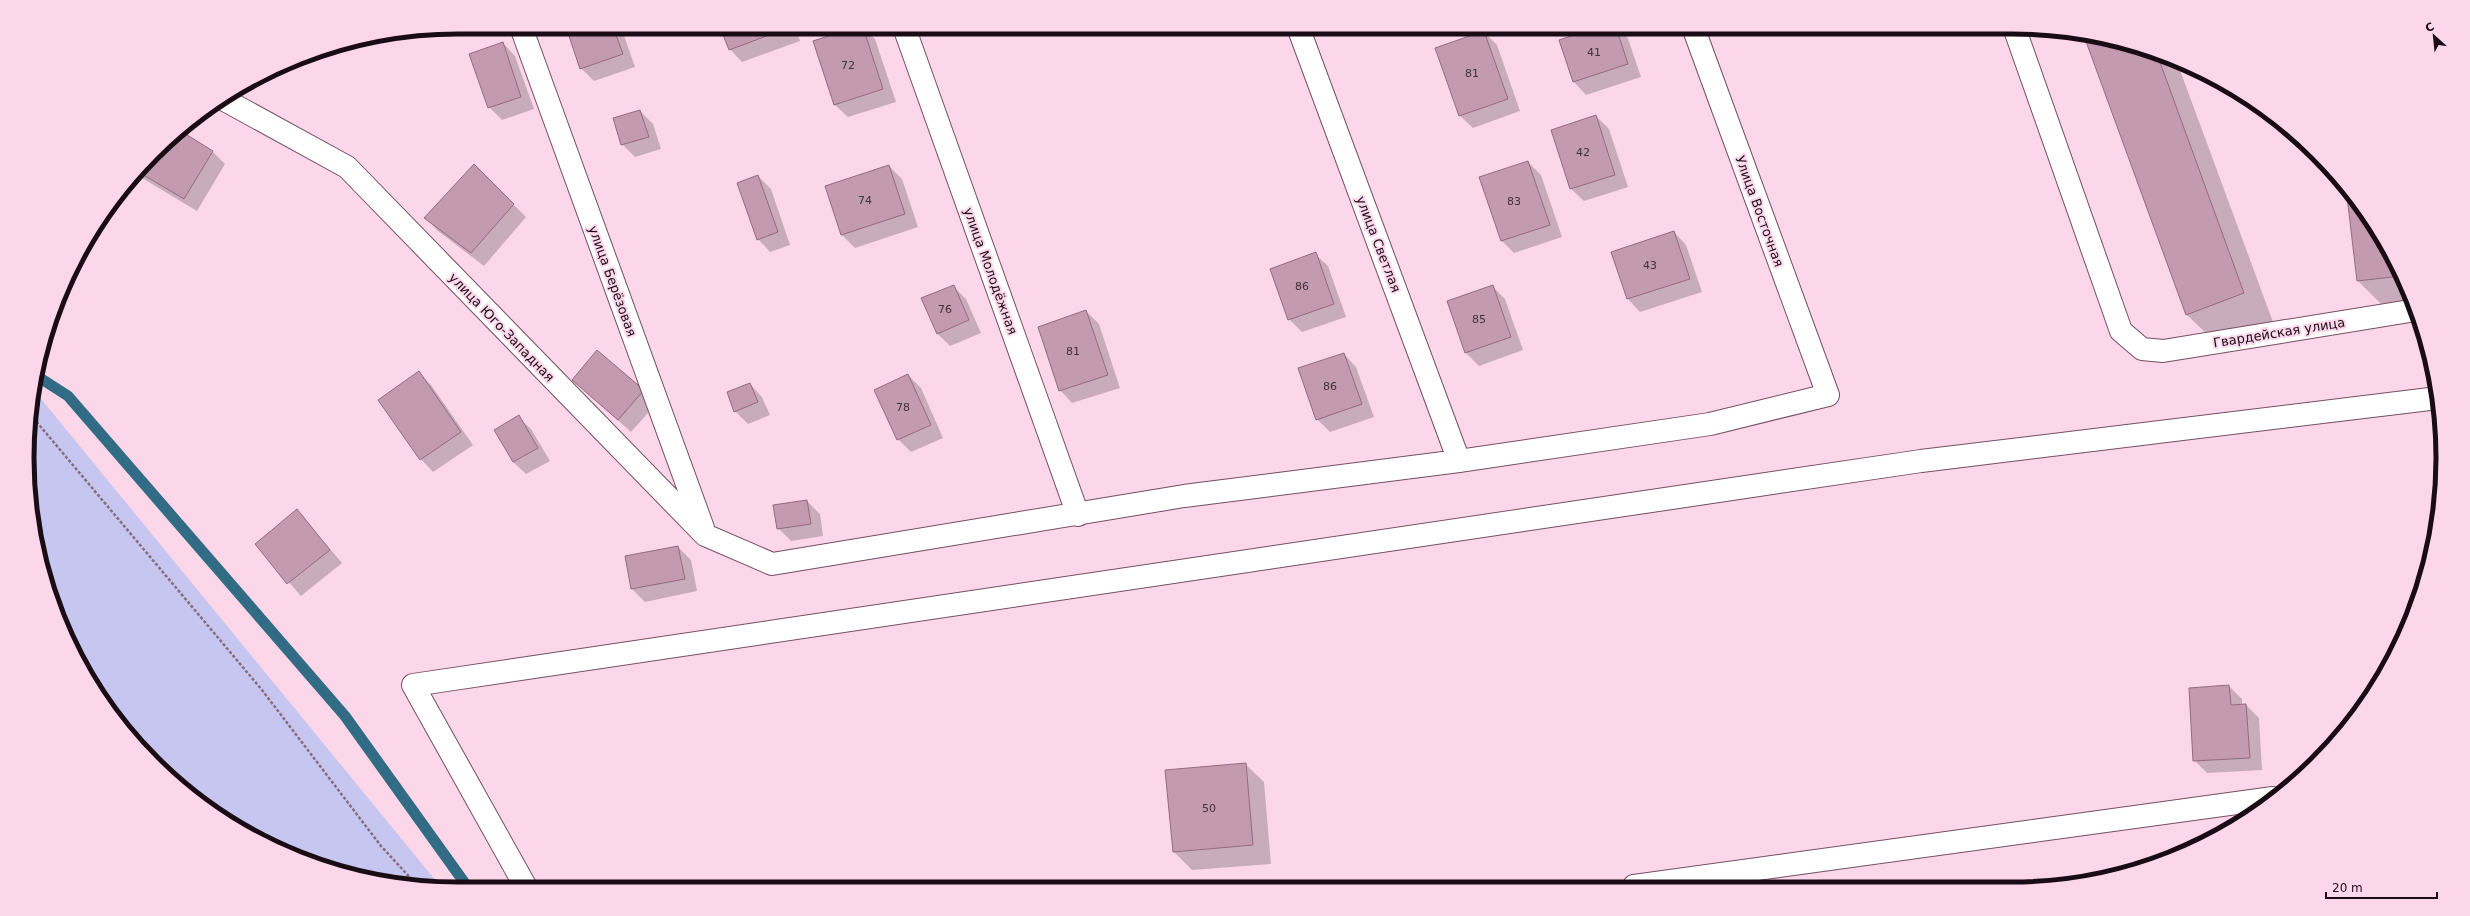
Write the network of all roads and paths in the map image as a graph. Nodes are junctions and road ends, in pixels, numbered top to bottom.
1 (523, 34) edge
2 (906, 34) edge
3 (1301, 34) edge
4 (1696, 34) edge
5 (2017, 34) edge
6 (228, 102) edge
7 (2409, 311) edge
8 (2431, 399) edge
9 (36, 421) edge
10 (1459, 461) junction
11 (1078, 515) junction
12 (706, 535) junction
13 (2263, 799) edge
14 (411, 879) edge
15 (523, 882) edge
16 (1663, 882) edge

1 - 12 street, улица Берёзовая
2 - 11 street, улица Молодёжная
3 - 10 street, улица Светлая
4 - 10 street, Улица Восточная
5 - 7 street, Гвардейская улица
6 - 12 street, улица Юго-Западная
8 - 15 street
9 - 14 path
10 - 11 street
11 - 12 street, улица Юго-Западная
13 - 16 street

